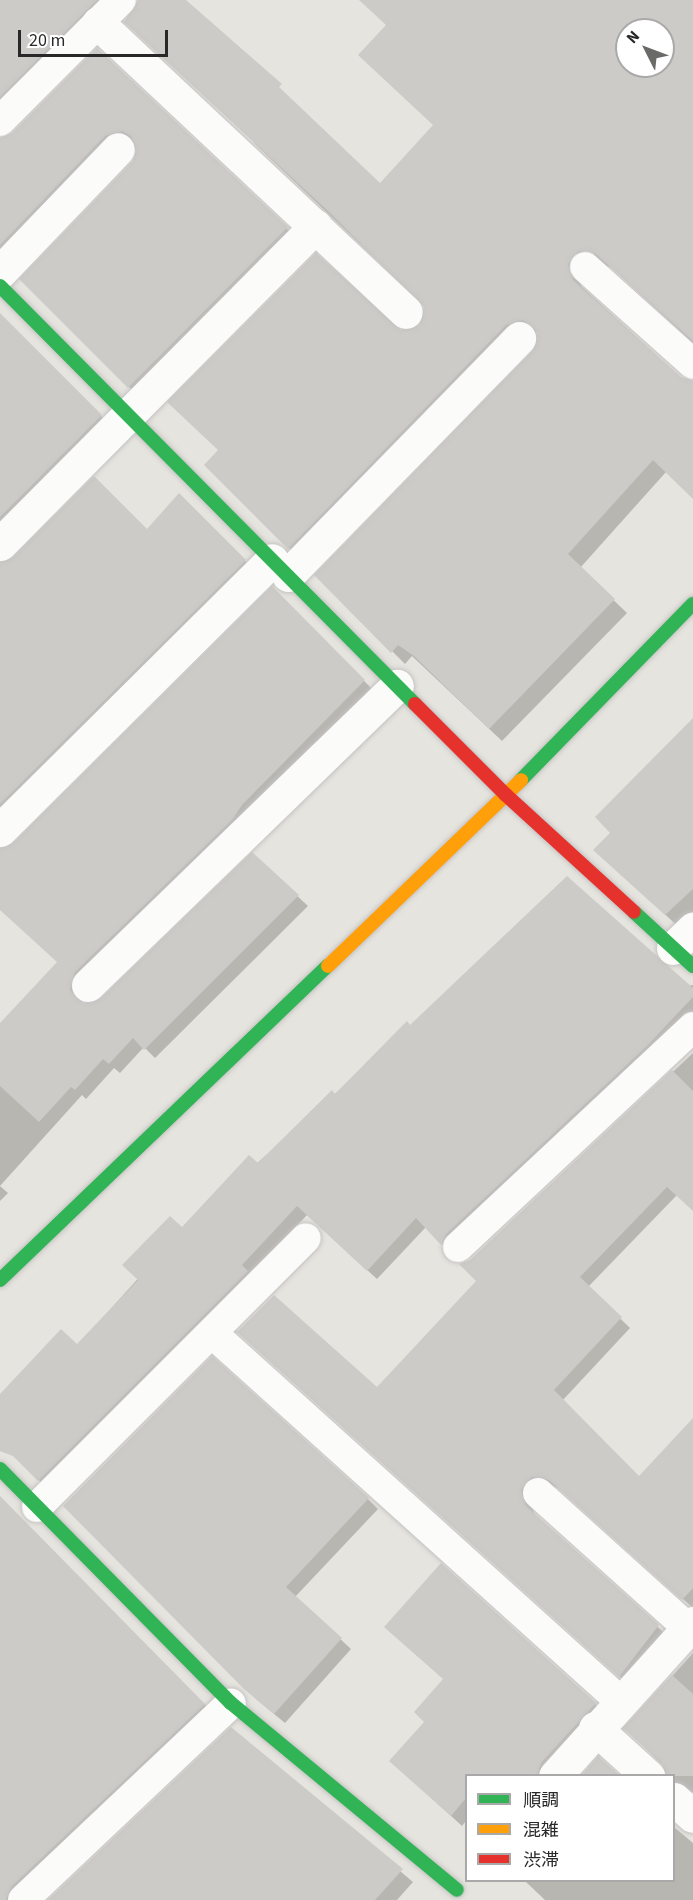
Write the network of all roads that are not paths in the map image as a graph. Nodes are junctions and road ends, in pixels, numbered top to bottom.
1 (110, 11) edge
2 (0, 121) edge
3 (118, 149) dead end
4 (316, 226) junction
5 (585, 267) dead end
6 (0, 272) edge
7 (0, 286) edge
8 (406, 312) dead end
9 (519, 338) dead end
10 (693, 364) edge
11 (127, 414) junction
12 (0, 544) edge
13 (280, 568) junction
14 (693, 604) edge
15 (397, 686) junction
16 (506, 795) junction
17 (0, 830) edge
18 (686, 948) edge
19 (88, 985) dead end
20 (693, 1027) edge
21 (306, 1238) dead end
22 (458, 1247) dead end
23 (0, 1280) edge
24 (212, 1333) junction
25 (0, 1469) edge
26 (537, 1493) dead end
27 (37, 1507) junction
28 (691, 1625) edge
29 (620, 1701) junction
30 (231, 1703) junction
31 (596, 1728) junction
32 (557, 1774) edge
33 (646, 1774) edge
34 (675, 1799) edge
35 (693, 1816) edge
36 (457, 1889) edge
37 (22, 1900) edge

1 - 2 lane
1 - 4 street
3 - 6 street
4 - 8 street
4 - 11 street
5 - 10 lane
7 - 11 street
9 - 13 street
11 - 12 street
11 - 13 street
13 - 15 street
13 - 17 street
14 - 16 street
15 - 16 street
15 - 19 street
16 - 18 street
16 - 23 street
20 - 22 lane
21 - 24 lane
24 - 27 lane
24 - 29 lane
25 - 27 street
26 - 28 lane
27 - 30 street
28 - 29 street
29 - 31 street
30 - 36 street
30 - 37 lane
31 - 32 street
31 - 33 street
34 - 35 street

